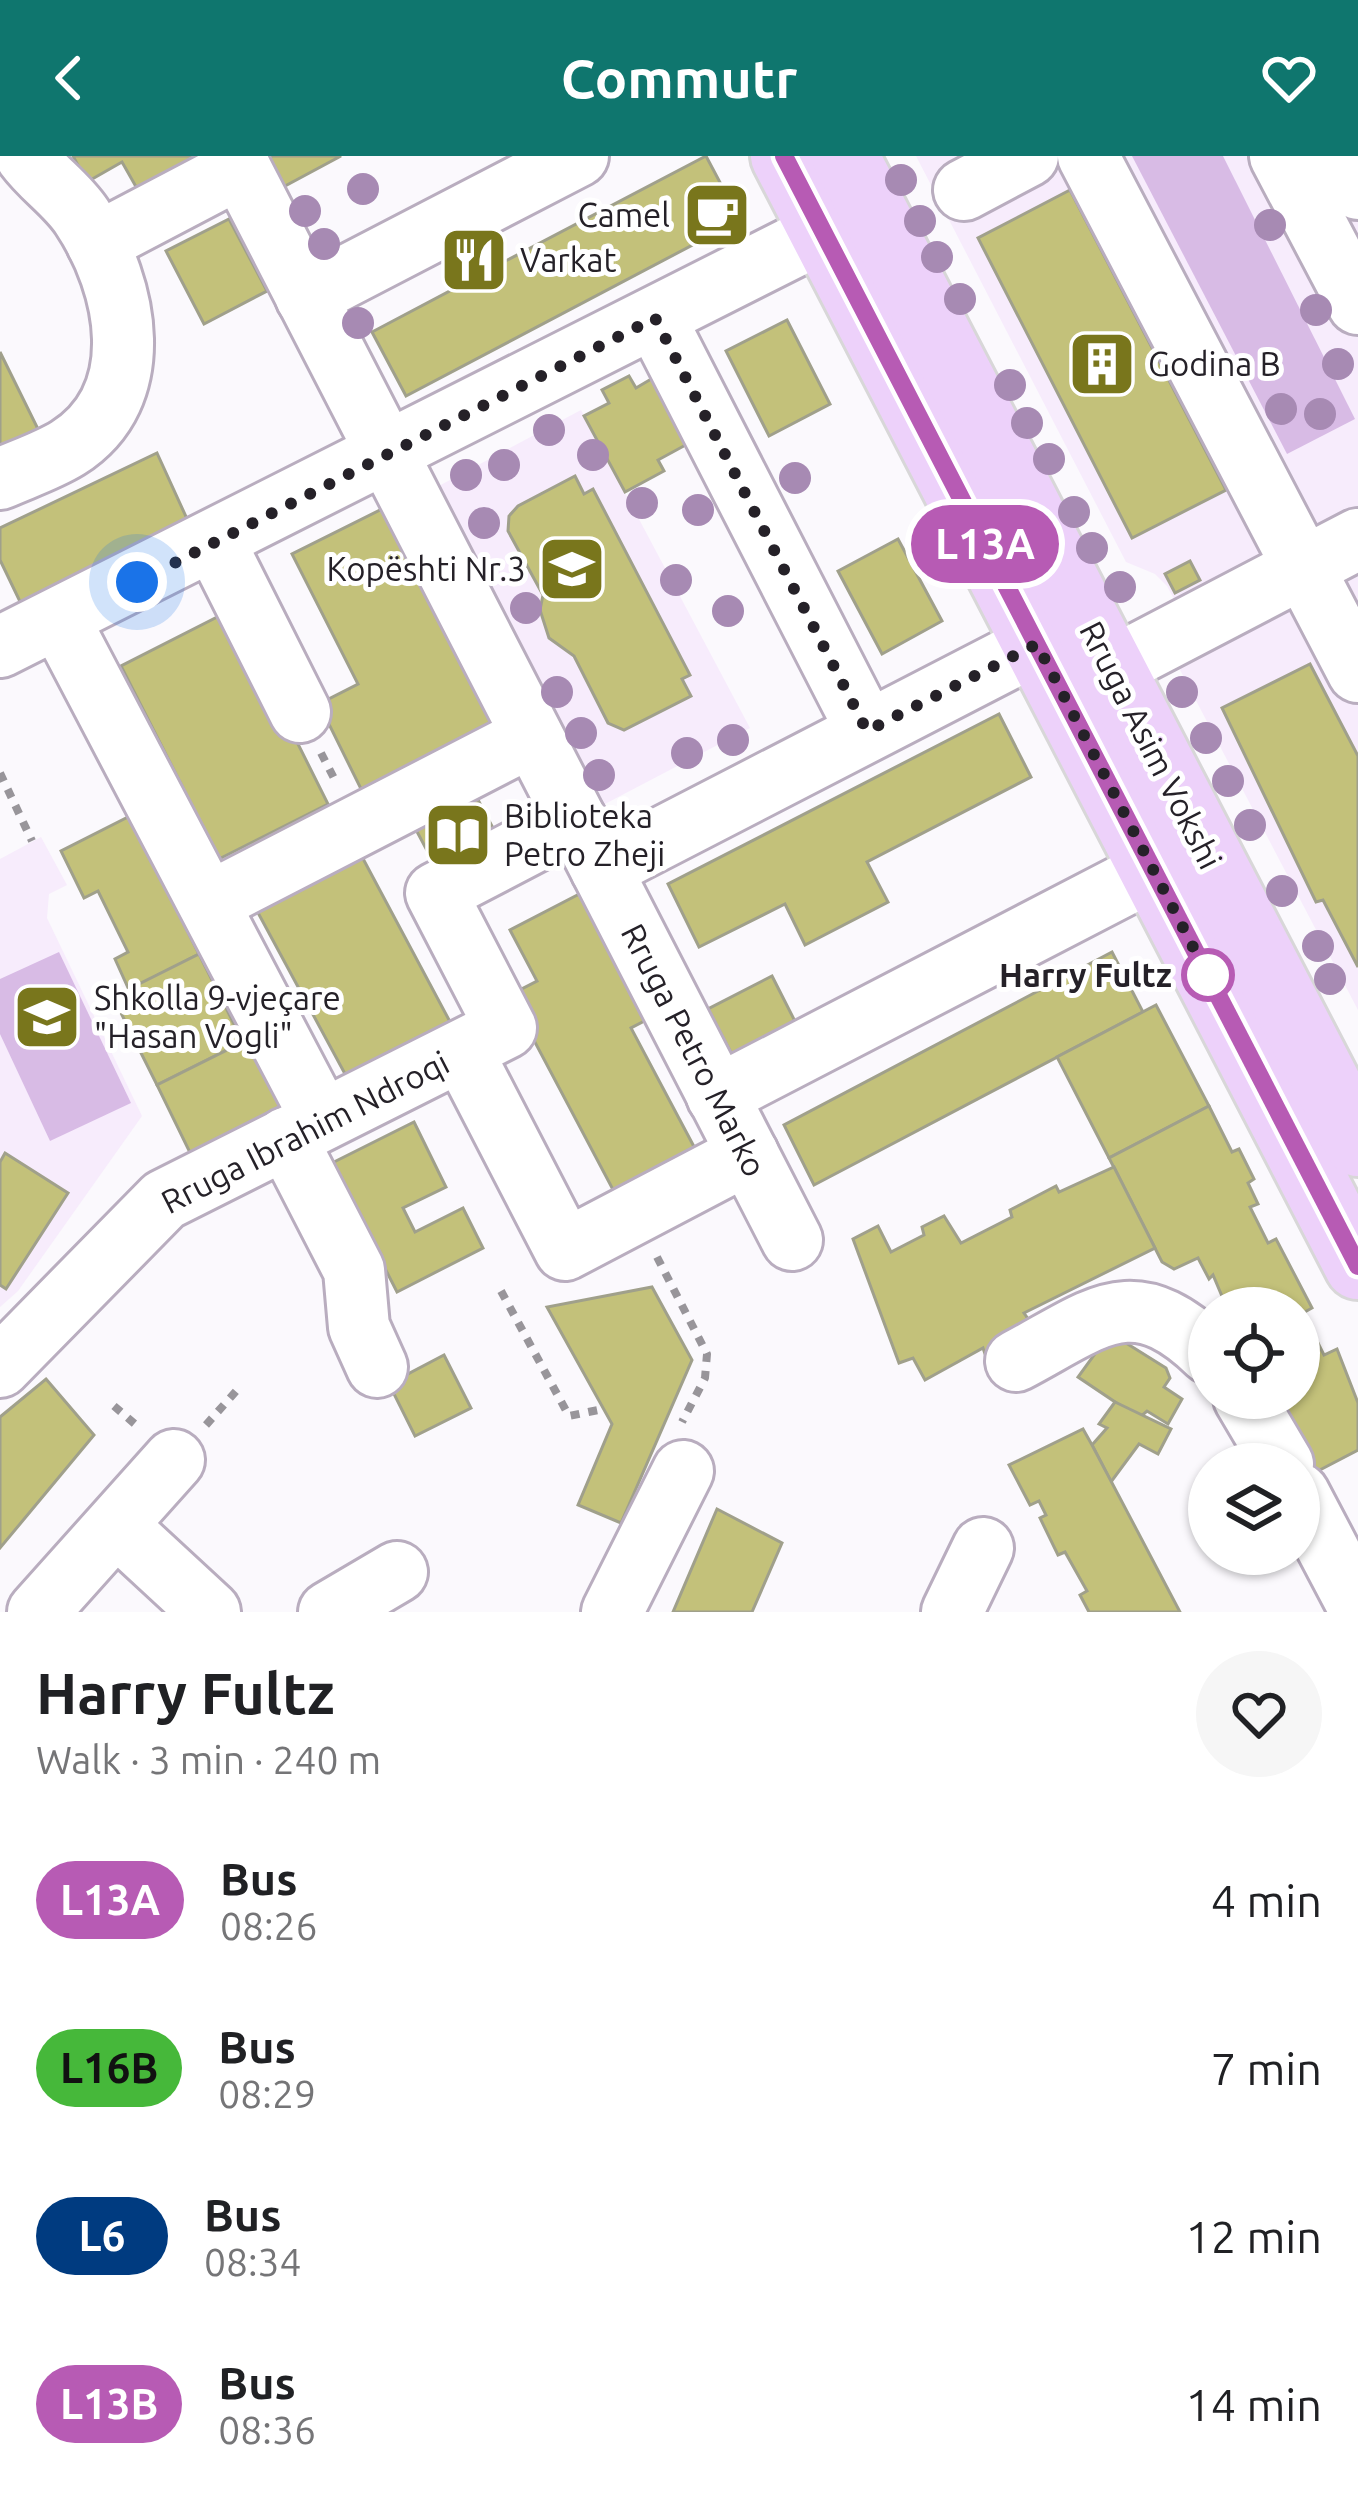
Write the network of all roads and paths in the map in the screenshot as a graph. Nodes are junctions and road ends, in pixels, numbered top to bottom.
1 (26, 156) edge
2 (578, 156) edge
3 (784, 156) edge
4 (845, 156) edge
5 (1028, 156) edge
6 (1088, 156) edge
7 (1280, 156) edge
8 (1341, 156) edge
9 (237, 162) edge
10 (1358, 189) edge
11 (964, 190) dead end
12 (823, 232) junction
13 (97, 243) junction
14 (306, 297) junction
15 (1358, 304) edge
16 (655, 318) junction
17 (388, 456) junction
18 (0, 479) edge
19 (1358, 538) edge
20 (215, 544) junction
21 (1304, 566) junction
22 (60, 621) junction
23 (1037, 644) junction
24 (0, 647) edge
25 (1111, 668) junction
26 (1358, 672) edge
27 (300, 712) joint
28 (867, 731) junction
29 (532, 736) junction
30 (0, 773) edge
31 (359, 825) junction
32 (32, 841) dead end
33 (588, 845) junction
34 (1153, 870) junction
35 (210, 902) junction
36 (462, 1051) junction
37 (717, 1096) junction
38 (304, 1129) junction
39 (1343, 1140) edge
40 (748, 1154) junction
41 (635, 1213) junction
42 (792, 1240) dead end
43 (1358, 1266) edge
44 (501, 1291) dead end
45 (1188, 1336) edge
46 (1016, 1361) dead end
47 (0, 1367) edge
48 (377, 1367) dead end
49 (705, 1378) dead end
50 (603, 1409) dead end
51 (174, 1460) dead end
52 (683, 1472) dead end
53 (117, 1526) junction
54 (1320, 1534) edge
55 (982, 1548) dead end
56 (397, 1572) dead end
57 (1358, 1606) edge
58 (38, 1612) edge
59 (210, 1612) edge
60 (329, 1612) edge
61 (612, 1612) edge
62 (952, 1612) edge

1 - 13 street
2 - 14 street
3 - 12 main road, Rruga Asim Vokshi
4 - 25 main road, Rruga Asim Vokshi
5 - 11 street
6 - 21 street
7 - 15 street
8 - 10 street
9 - 13 street
9 - 14 street, Rruga Petro Marko
12 - 16 street
12 - 23 main road, Rruga Asim Vokshi
13 - 18 street
14 - 17 street, Rruga Petro Marko
16 - 17 street
16 - 28 street
17 - 20 street
17 - 29 street, Rruga Petro Marko
19 - 21 street
20 - 22 street
20 - 27 street
21 - 25 street
21 - 26 street
22 - 24 street
22 - 35 street
23 - 28 street
23 - 34 main road, Rruga Asim Vokshi
25 - 39 main road, Rruga Asim Vokshi
27 - 31 path
28 - 33 street
29 - 31 street
29 - 33 street, Rruga Petro Marko
30 - 32 path
31 - 35 street
33 - 36 street
33 - 37 street, Rruga Petro Marko
34 - 37 street
34 - 39 main road, Rruga Asim Vokshi
35 - 38 street
36 - 38 street, Rruga Ibrahim Ndroqi
36 - 41 street, Rruga Ibrahim Ndroqi
37 - 40 street, Rruga Petro Marko
38 - 47 street, Rruga Ibrahim Ndroqi
38 - 48 street
39 - 43 main road, Rruga Asim Vokshi
40 - 41 street, Rruga Ibrahim Ndroqi
40 - 42 street, Rruga Petro Marko
41 - 49 path
44 - 50 path
45 - 46 street
51 - 53 street
52 - 61 street
53 - 58 street
53 - 59 street
54 - 57 street
55 - 62 street
56 - 60 street

